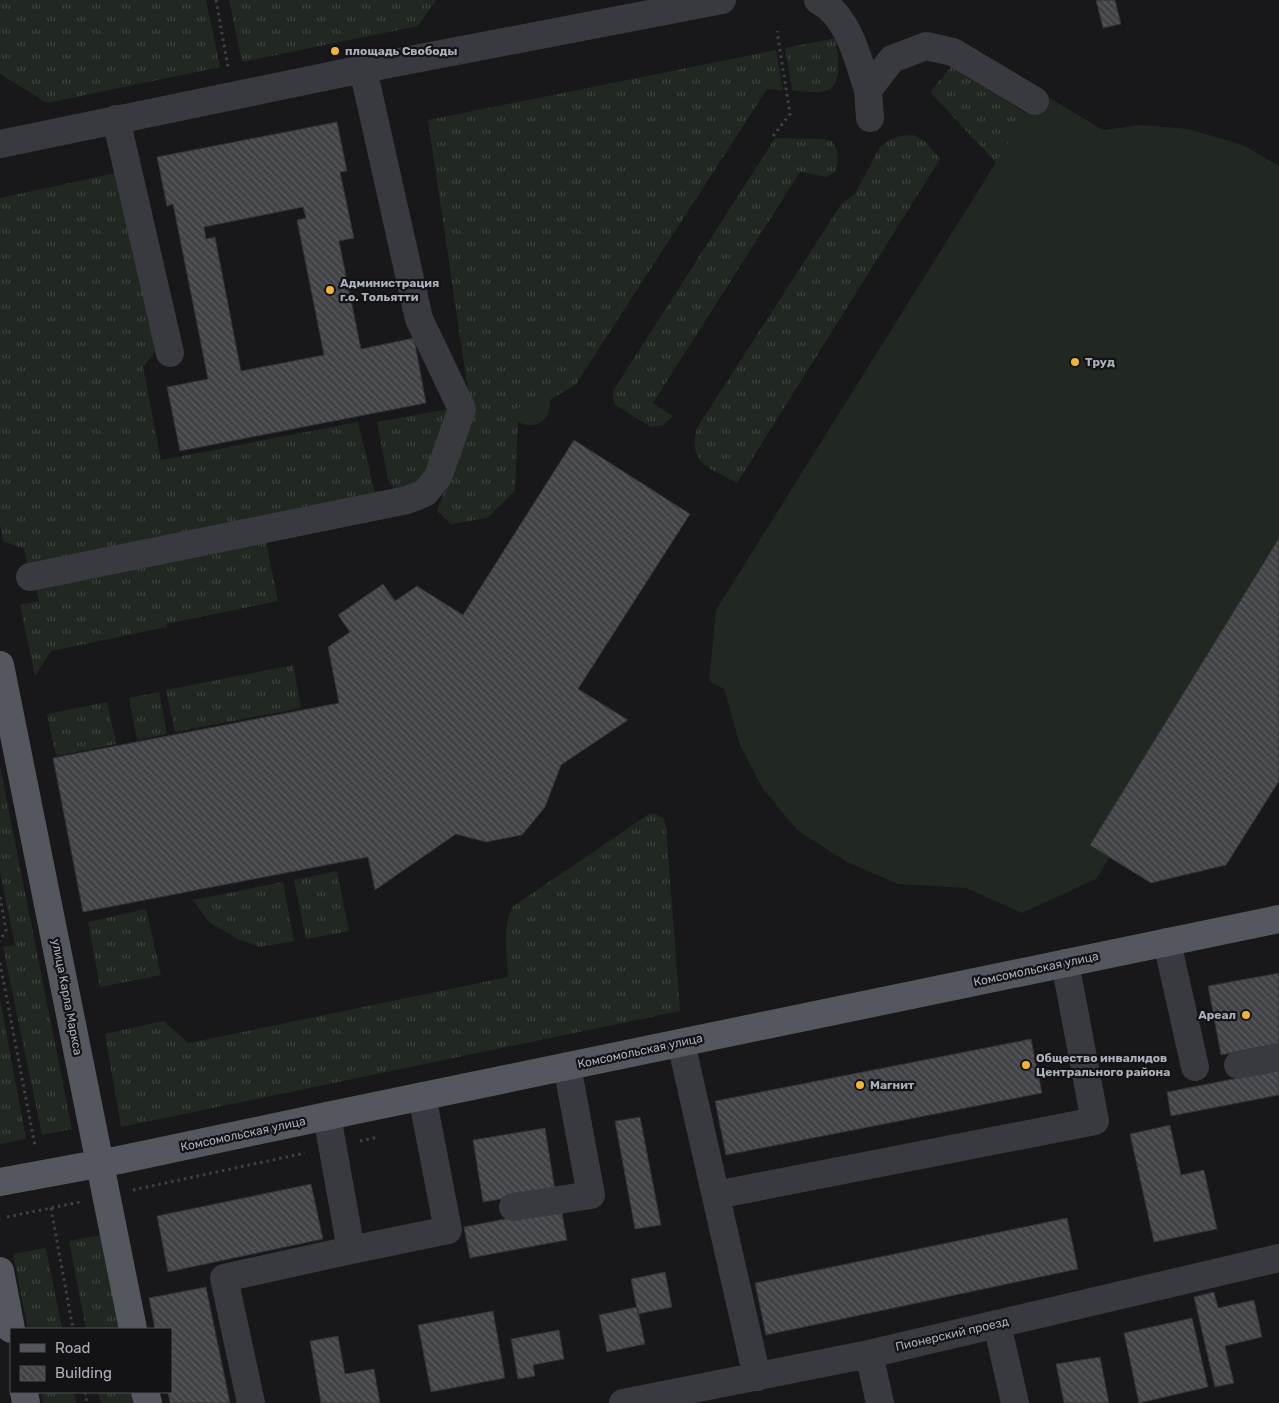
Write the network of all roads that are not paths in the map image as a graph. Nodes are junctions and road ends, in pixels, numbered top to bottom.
1 (722, 0) edge
2 (818, 0) edge
3 (363, 69) junction
4 (868, 90) junction
5 (1034, 101) dead end
6 (870, 118) dead end
7 (116, 120) junction
8 (0, 144) edge
9 (170, 353) dead end
10 (30, 577) dead end
11 (0, 665) edge
12 (1279, 919) edge
13 (1167, 942) junction
14 (1065, 963) junction
15 (681, 1043) junction
16 (1279, 1057) edge
17 (1238, 1065) dead end
18 (567, 1066) junction
19 (1194, 1067) dead end
20 (422, 1096) junction
21 (326, 1116) junction
22 (100, 1164) junction
23 (0, 1182) edge
24 (716, 1195) junction
25 (513, 1207) dead end
26 (351, 1250) junction
27 (1279, 1258) edge
28 (0, 1270) edge
29 (997, 1324) junction
30 (11, 1328) edge
31 (133, 1328) edge
32 (869, 1354) junction
33 (757, 1377) junction
34 (251, 1403) edge
35 (623, 1403) edge
36 (880, 1403) edge
37 (1015, 1403) edge

1 - 3 street
2 - 4 street
3 - 7 street
3 - 10 street
4 - 5 street
4 - 6 street
7 - 8 street
7 - 9 street
11 - 22 main road, улица Карла Маркса
12 - 13 main road, Комсомольская улица
13 - 14 main road, Комсомольская улица
13 - 19 street
14 - 15 main road, Комсомольская улица
14 - 24 street
15 - 18 main road, Комсомольская улица
15 - 24 street
16 - 17 street
18 - 20 main road, Комсомольская улица
18 - 25 street
20 - 21 main road, Комсомольская улица
20 - 26 street
21 - 22 main road, Комсомольская улица
21 - 26 street
22 - 23 main road, Комсомольская улица
22 - 31 main road, улица Карла Маркса
24 - 33 street
26 - 34 street
27 - 29 street, Пионерский проезд
28 - 30 main road
29 - 32 street, Пионерский проезд
29 - 37 street
32 - 33 street, Пионерский проезд
32 - 36 street
33 - 35 street, Пионерский проезд

